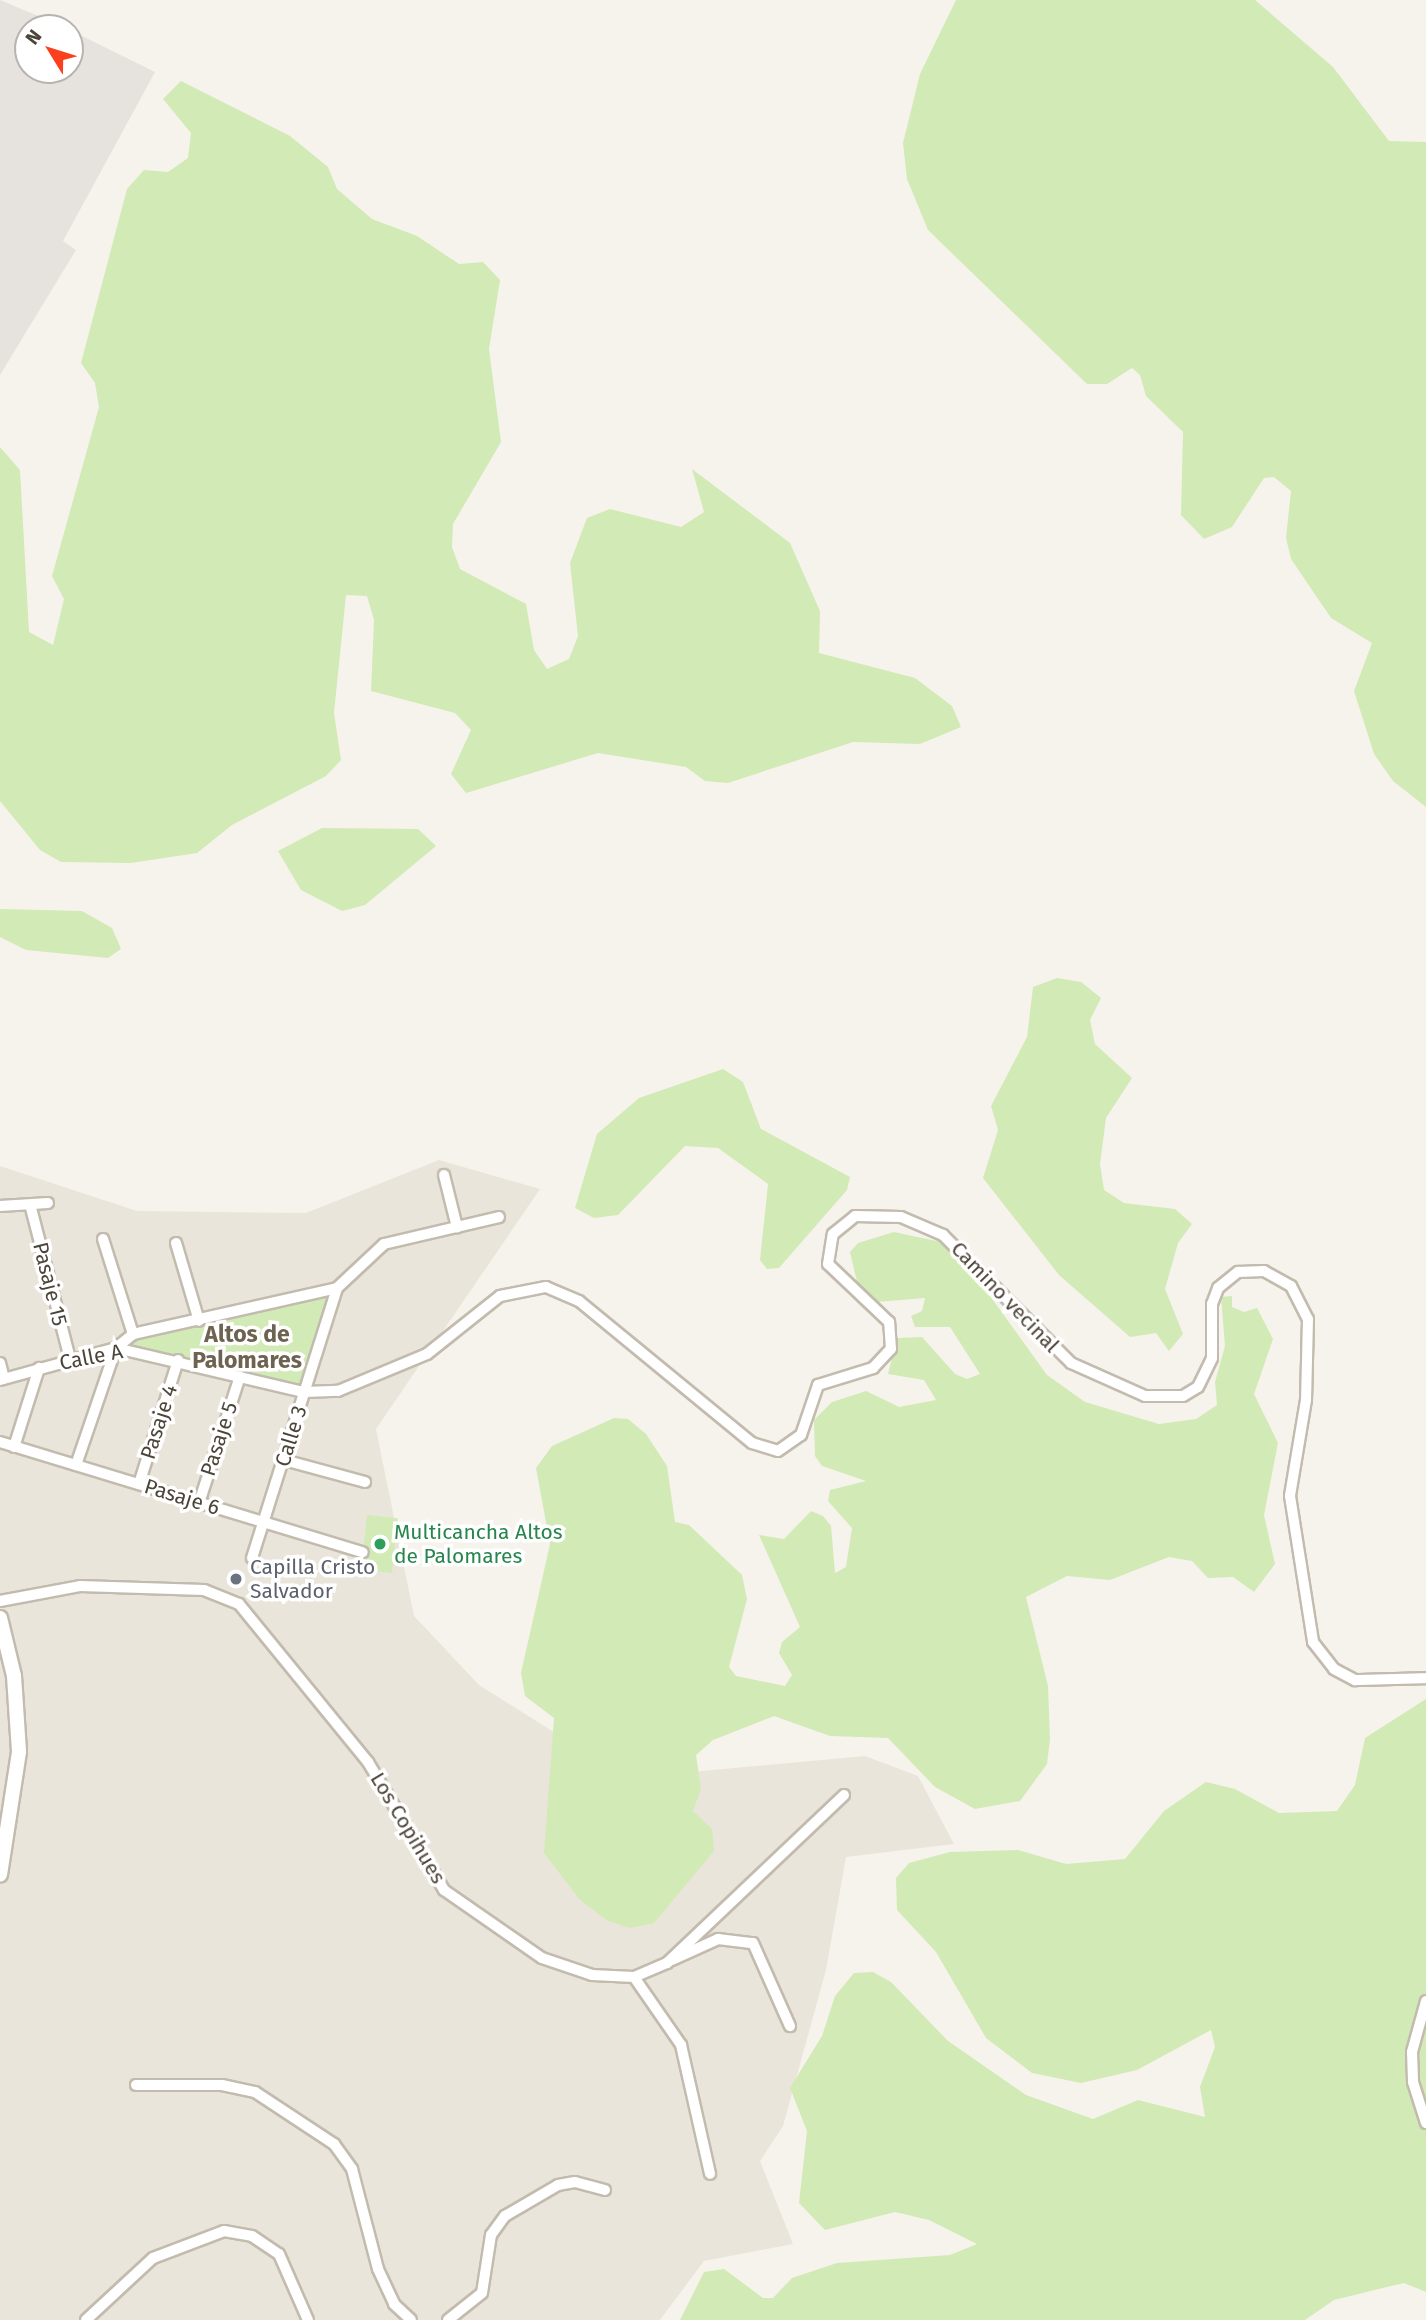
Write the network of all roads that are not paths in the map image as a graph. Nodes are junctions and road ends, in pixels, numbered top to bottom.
1 (444, 1175) dead end
2 (48, 1203) dead end
3 (0, 1206) edge
4 (31, 1208) junction
5 (499, 1217) dead end
6 (457, 1227) junction
7 (103, 1239) dead end
8 (176, 1243) dead end
9 (337, 1288) junction
10 (199, 1321) junction
11 (133, 1334) junction
12 (117, 1348) junction
13 (70, 1359) junction
14 (178, 1360) junction
15 (0, 1363) edge
16 (39, 1368) junction
17 (240, 1376) junction
18 (2, 1379) edge
19 (304, 1392) junction
20 (0, 1442) edge
21 (14, 1447) junction
22 (284, 1460) junction
23 (76, 1465) junction
24 (365, 1482) dead end
25 (139, 1484) junction
26 (199, 1503) junction
27 (264, 1522) junction
28 (363, 1552) dead end
29 (252, 1558) dead end
30 (0, 1601) edge
31 (0, 1618) edge
32 (1426, 1678) edge
33 (844, 1795) dead end
34 (0, 1875) edge
35 (667, 1963) junction
36 (634, 1977) junction
37 (1426, 2001) edge
38 (790, 2026) dead end
39 (136, 2085) dead end
40 (1426, 2123) edge
41 (710, 2174) dead end
42 (605, 2190) dead end
43 (86, 2320) edge
44 (308, 2320) edge
45 (411, 2320) edge
46 (447, 2320) edge

1 - 6 street
2 - 4 street
3 - 4 street
4 - 13 street, Pasaje 15
5 - 6 street, Calle 3
6 - 9 street, Calle 3
7 - 11 street
8 - 10 street
9 - 10 street
9 - 19 street, Calle 3
10 - 11 street
11 - 12 street
12 - 13 street, Calle A
12 - 14 street, Calle A
12 - 23 street
13 - 16 street, Calle A
14 - 17 street, Calle A
14 - 25 street, Pasaje 4
15 - 18 street
16 - 18 street, Calle A
16 - 21 street
17 - 19 street, Calle A
17 - 26 street, Pasaje 5
19 - 22 street, Calle 3
19 - 32 street, Camino vecinal
20 - 21 street, Pasaje 6
21 - 23 street, Pasaje 6
22 - 24 street
22 - 27 street, Calle 3
23 - 25 street, Pasaje 6
25 - 26 street, Pasaje 6
26 - 27 street, Pasaje 6
27 - 28 street, Pasaje 6
27 - 29 street, Calle 3
30 - 36 street, Los Copihues
31 - 34 street
33 - 35 street, Los Copihues
35 - 36 street, Los Copihues
35 - 38 street
36 - 41 street
37 - 40 street
39 - 45 street
42 - 46 street
43 - 44 street

